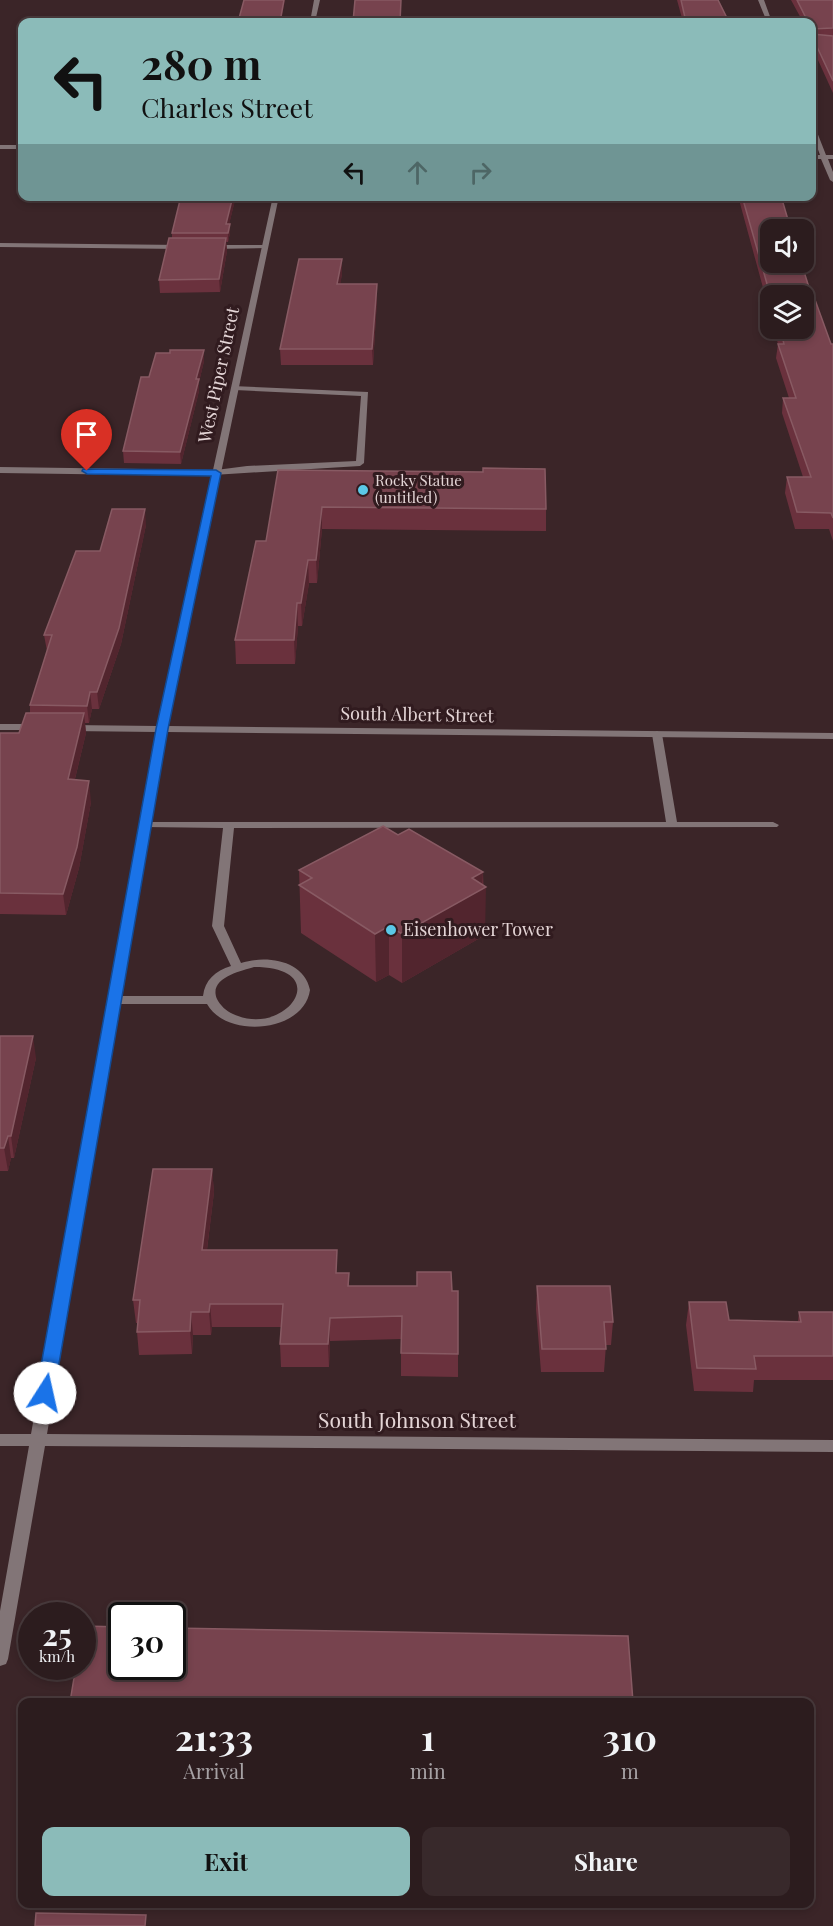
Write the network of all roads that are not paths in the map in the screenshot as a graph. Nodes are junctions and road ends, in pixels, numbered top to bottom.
1 (317, 0) edge
2 (761, 0) edge
3 (313, 18) edge
4 (768, 18) edge
5 (816, 138) edge
6 (0, 147) edge
7 (18, 147) edge
8 (816, 157) edge
9 (823, 157) junction
10 (833, 157) edge
11 (833, 180) edge
12 (275, 201) edge
13 (0, 245) edge
14 (196, 247) edge
15 (207, 247) edge
16 (265, 247) junction
17 (235, 388) junction
18 (0, 470) edge
19 (216, 473) junction
20 (0, 727) edge
21 (162, 729) junction
22 (657, 734) junction
23 (833, 736) edge
24 (146, 824) junction
25 (229, 825) junction
26 (672, 825) junction
27 (773, 825) dead end
28 (237, 966) junction
29 (114, 1000) junction
30 (209, 1000) junction
31 (0, 1440) edge
32 (37, 1440) junction
33 (833, 1446) edge
34 (0, 1659) edge

1 - 3 street
2 - 4 street
5 - 9 street
6 - 7 street
8 - 9 street
9 - 10 street
9 - 11 street
12 - 16 street, West Piper Street
13 - 14 street
15 - 16 street
16 - 17 street, West Piper Street
17 - 19 street, West Piper Street
17 - 19 street
18 - 19 street
19 - 21 street, West Piper Street
20 - 21 street, South Albert Street
21 - 22 street, South Albert Street
21 - 24 street, West Piper Street
22 - 23 street, South Albert Street
22 - 26 street
24 - 25 street
24 - 29 street, West Piper Street
25 - 26 street
25 - 28 street
26 - 27 street
28 - 30 street
28 - 30 street
29 - 30 street
29 - 32 street, West Piper Street
31 - 32 street, South Johnson Street
32 - 33 street, South Johnson Street
32 - 34 street, West Piper Street

